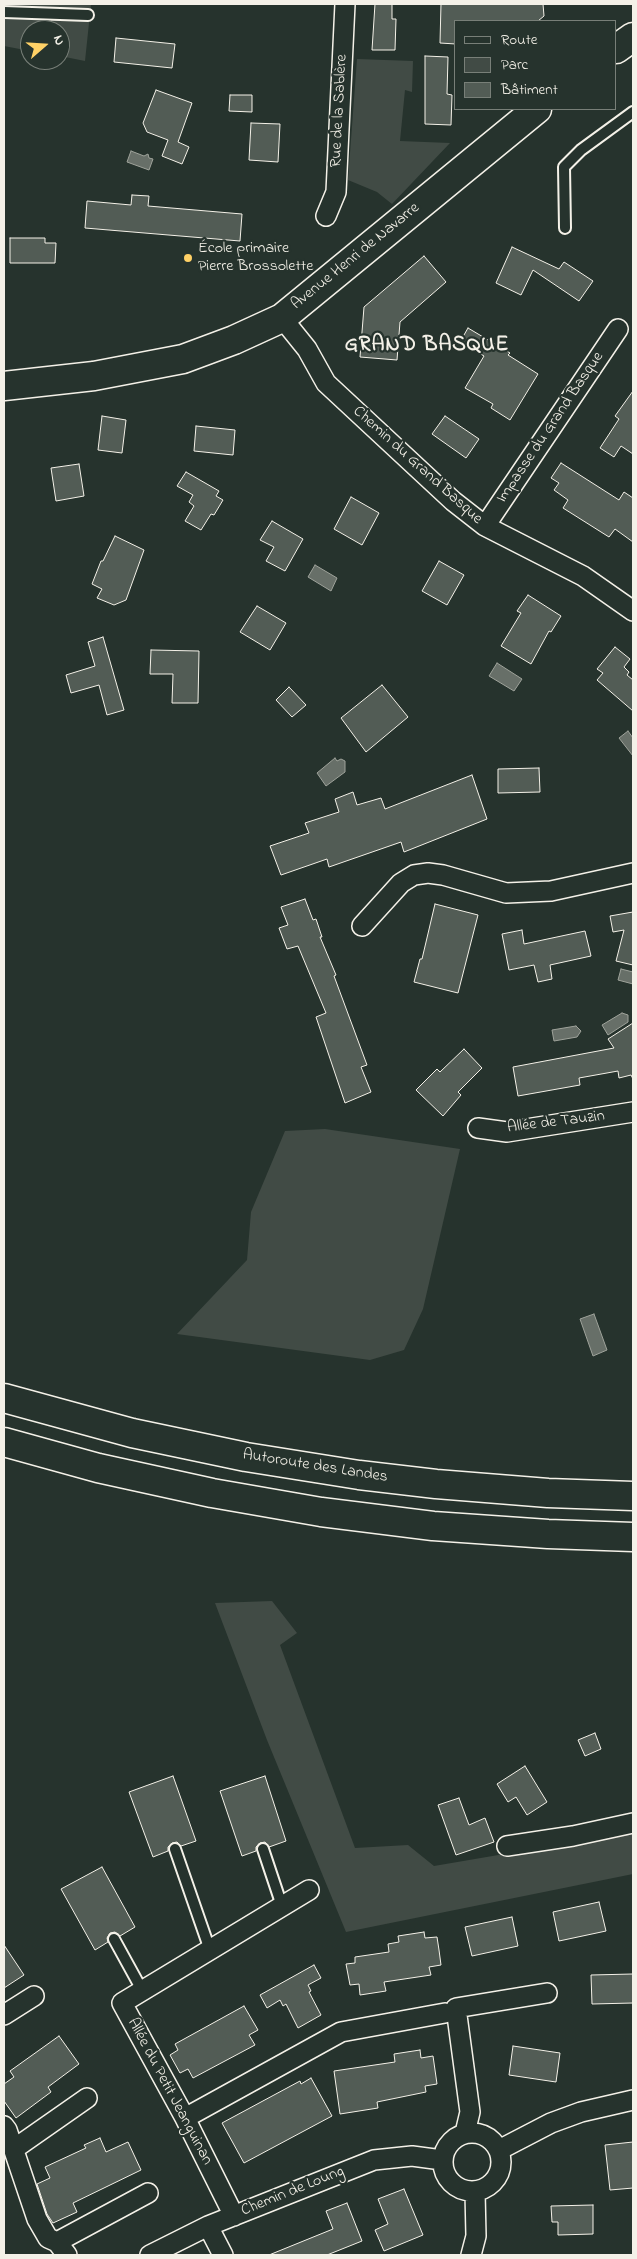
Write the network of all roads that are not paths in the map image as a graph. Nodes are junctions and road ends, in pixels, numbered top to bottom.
1 (345, 4) edge
2 (4, 12) edge
3 (88, 16) dead end
4 (633, 37) edge
5 (617, 48) edge
6 (536, 110) edge
7 (633, 112) edge
8 (326, 216) dead end
9 (565, 228) dead end
10 (282, 318) junction
11 (618, 329) dead end
12 (4, 384) edge
13 (485, 526) junction
14 (633, 611) edge
15 (633, 873) edge
16 (362, 926) dead end
17 (633, 1112) edge
18 (478, 1128) dead end
19 (4, 1398) edge
20 (4, 1442) edge
21 (633, 1496) edge
22 (633, 1537) edge
23 (633, 1823) edge
24 (507, 1846) dead end
25 (175, 1849) dead end
26 (264, 1849) dead end
27 (309, 1890) dead end
28 (282, 1906) junction
29 (114, 1939) dead end
30 (210, 1950) junction
31 (142, 1990) junction
32 (547, 1993) dead end
33 (34, 1996) dead end
34 (445, 2013) dead end
35 (4, 2014) edge
36 (87, 2098) dead end
37 (633, 2100) edge
38 (185, 2118) junction
39 (4, 2126) edge
40 (465, 2133) junction
41 (14, 2149) junction
42 (499, 2150) junction
43 (442, 2160) junction
44 (475, 2192) junction
45 (148, 2194) dead end
46 (234, 2216) junction
47 (208, 2226) junction
48 (62, 2249) edge
49 (150, 2255) edge
50 (223, 2255) edge
51 (471, 2255) edge

1 - 8 street, Rue de la Sablère
2 - 3 lane
4 - 5 main road
6 - 10 main road, Avenue Henri de Navarre
7 - 9 lane
10 - 12 main road, Avenue Henri de Navarre
10 - 13 street, Chemin du Grand Basque
11 - 13 street, Impasse du Grand Basque
13 - 14 street, Chemin du Grand Basque
15 - 16 street
17 - 18 street, Allée de Tauzin
19 - 21 main road, Autoroute des Landes
20 - 22 main road
23 - 24 street
25 - 30 lane
26 - 28 lane
27 - 28 street, Allée du Petit Jeanguinan
28 - 30 street, Allée du Petit Jeanguinan
29 - 31 lane
30 - 31 street, Allée du Petit Jeanguinan
31 - 38 street, Allée du Petit Jeanguinan
32 - 40 street
33 - 35 street
34 - 38 street
36 - 41 street
37 - 42 street
38 - 46 street, Allée du Petit Jeanguinan
39 - 41 street
40 - 42 street
40 - 43 street
41 - 48 street
42 - 44 street
43 - 44 street
43 - 46 street, Chemin de Loung
44 - 51 street
45 - 48 street
46 - 47 street, Chemin de Loung
47 - 49 street, Chemin de Loung
47 - 50 street

